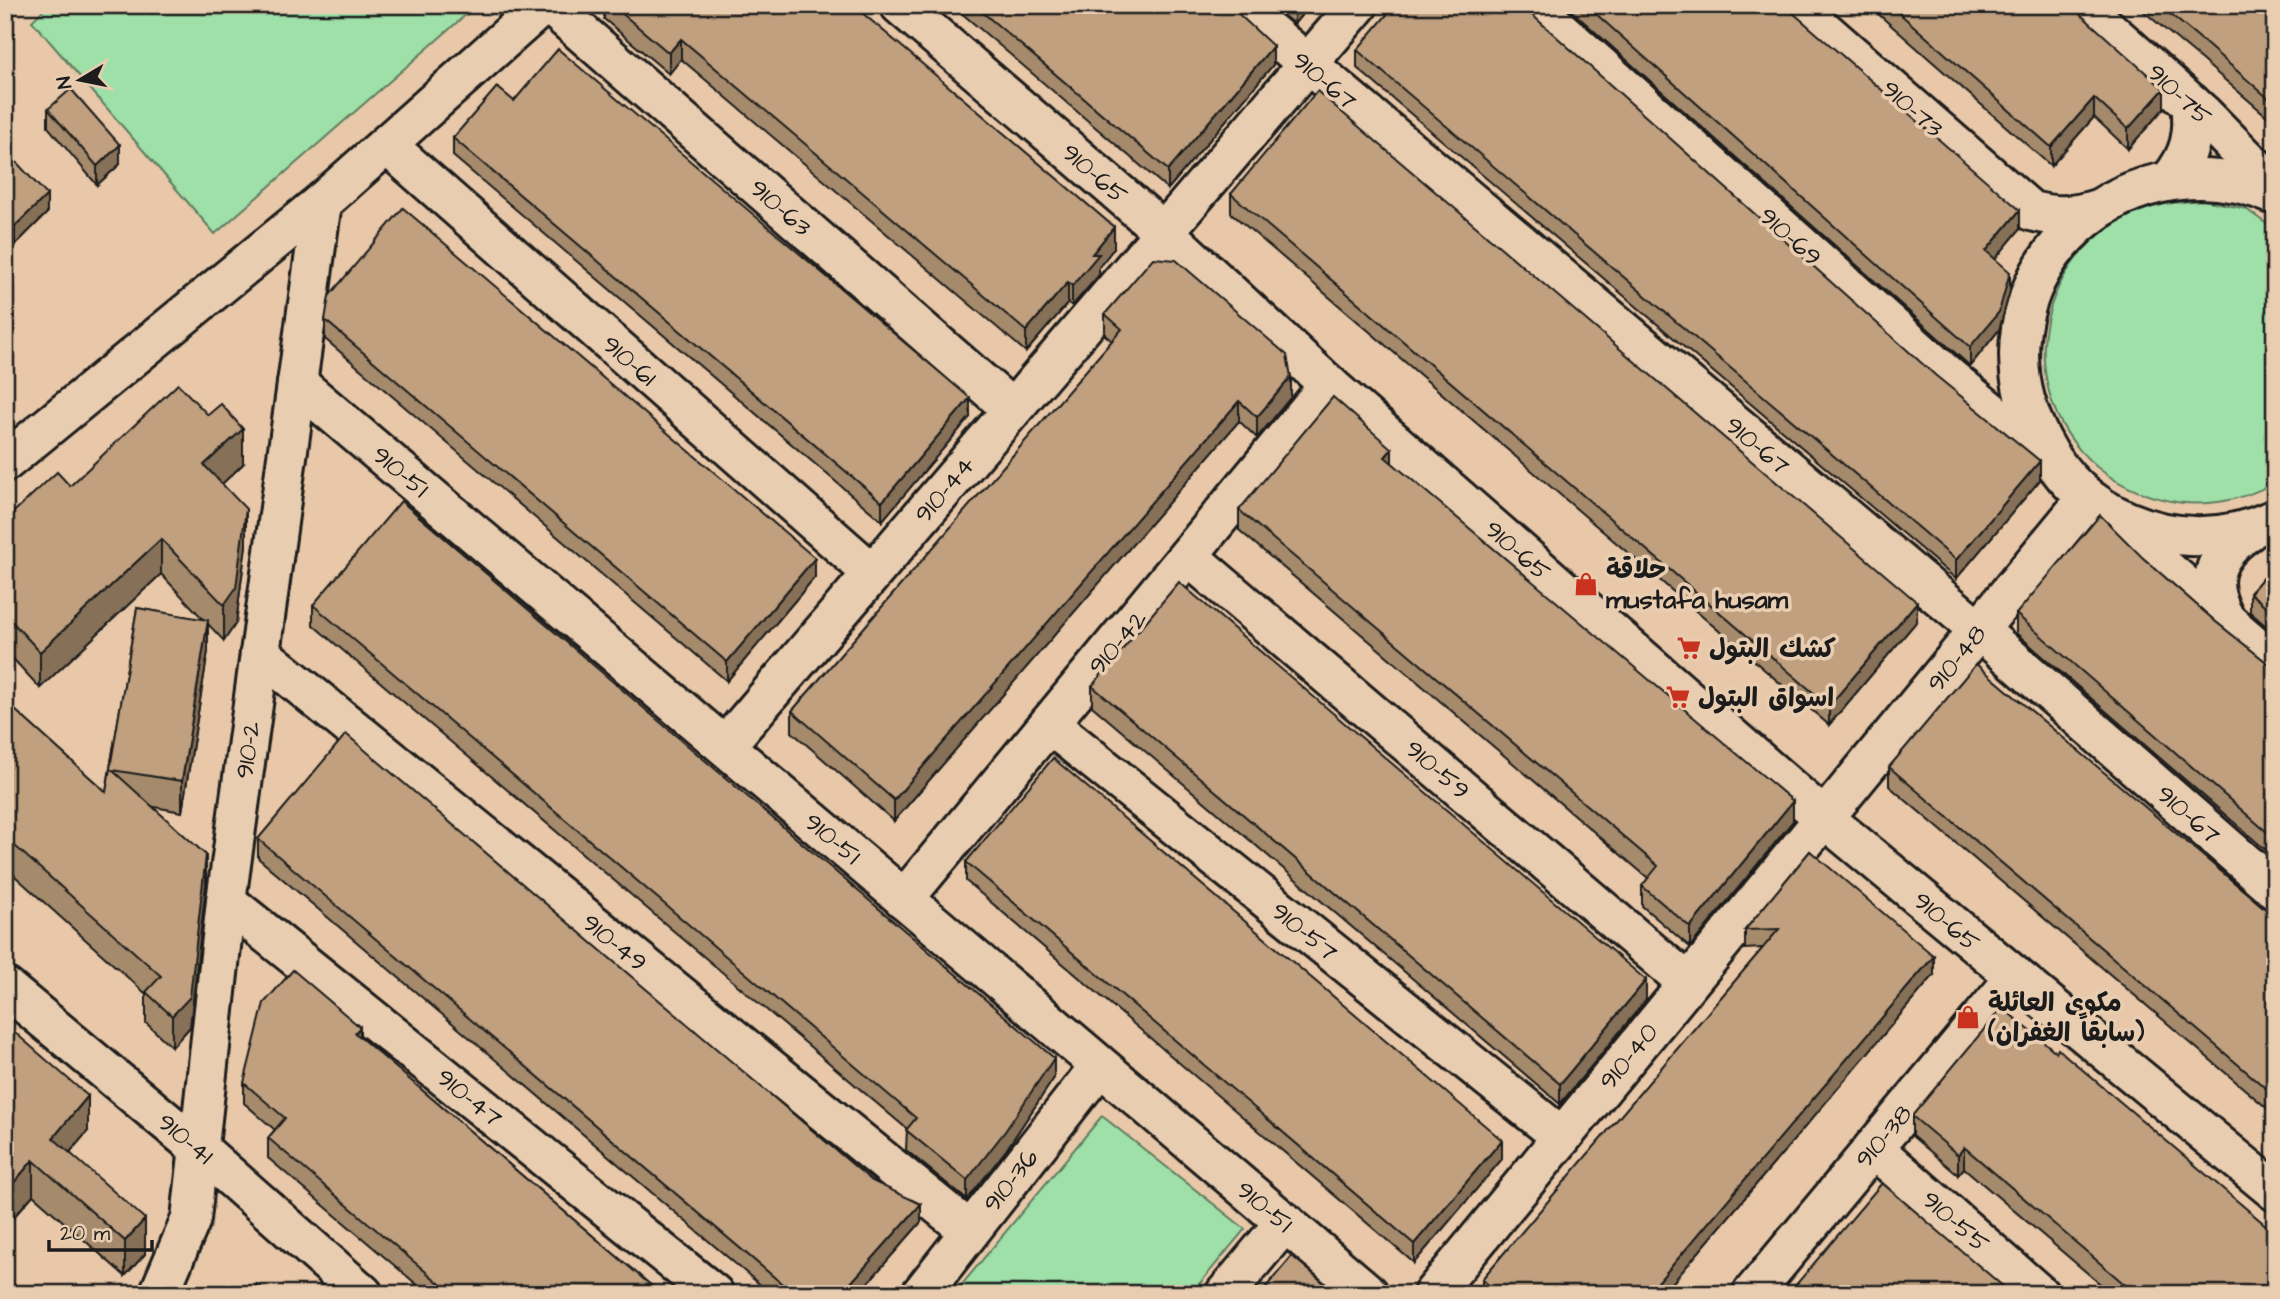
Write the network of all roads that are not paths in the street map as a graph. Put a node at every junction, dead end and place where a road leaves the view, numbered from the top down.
1 (543, 5) edge
2 (550, 5) edge
3 (900, 5) edge
4 (1238, 5) edge
5 (1358, 5) edge
6 (1532, 5) edge
7 (1795, 5) edge
8 (2081, 5) edge
9 (1307, 65) junction
10 (2197, 109) junction
11 (387, 146) junction
12 (2170, 180) junction
13 (2275, 187) edge
14 (2275, 195) edge
15 (322, 202) junction
16 (2097, 209) junction
17 (2031, 211) junction
18 (1164, 232) junction
19 (2040, 274) junction
20 (2019, 347) junction
21 (1950, 377) junction
22 (298, 383) junction
23 (1329, 385) junction
24 (1012, 409) junction
25 (5, 462) edge
26 (2053, 463) junction
27 (2098, 505) junction
28 (2262, 525) edge
29 (1188, 556) junction
30 (872, 573) junction
31 (2228, 624) junction
32 (1979, 630) junction
33 (260, 653) junction
34 (2275, 663) edge
35 (1049, 724) junction
36 (725, 746) junction
37 (1824, 818) junction
38 (2275, 889) edge
39 (904, 899) junction
40 (226, 901) junction
41 (2015, 978) junction
42 (1688, 983) junction
43 (5, 988) edge
44 (1099, 1067) junction
45 (1562, 1137) junction
46 (198, 1148) junction
47 (1873, 1148) junction
48 (2275, 1191) edge
49 (1285, 1222) junction
50 (970, 1231) junction
51 (159, 1294) edge
52 (363, 1294) edge
53 (714, 1294) edge
54 (921, 1294) edge
55 (1225, 1294) edge
56 (1369, 1294) edge
57 (1433, 1294) edge
58 (1752, 1294) edge
59 (2039, 1294) edge

1 - 11 street
2 - 24 street, 910-63
3 - 18 street, 910-65
4 - 9 street, 910-67
5 - 9 street, 910-44
6 - 21 street, 910-69
7 - 17 street, 910-73
8 - 10 street, 910-75
9 - 18 street, 910-44
9 - 32 street, 910-67
10 - 12 street
10 - 13 street, 910-75
11 - 15 street
11 - 30 street, 910-61
12 - 14 street
12 - 16 street
15 - 22 street, 910-2
15 - 25 street
16 - 17 street
16 - 19 street
17 - 19 street
18 - 23 street, 910-65
18 - 24 street, 910-44
19 - 20 street
20 - 21 street
20 - 26 street
21 - 26 street, 910-69
22 - 33 street, 910-2
22 - 36 street, 910-51
23 - 29 street, 910-42
23 - 37 street, 910-65
24 - 30 street, 910-44
26 - 27 street
27 - 28 street
27 - 31 street
27 - 32 street, 910-48
28 - 31 street
29 - 35 street, 910-42
29 - 42 street, 910-59
30 - 36 street, 910-44
31 - 34 street
32 - 37 street, 910-48
32 - 38 street, 910-67
33 - 40 street, 910-2
33 - 50 street, 910-49
35 - 39 street, 910-42
35 - 45 street, 910-57
36 - 39 street, 910-51
37 - 41 street, 910-65
37 - 42 street, 910-40
39 - 44 street, 910-51
40 - 46 street, 910-2
40 - 53 street, 910-47
41 - 47 street, 910-38
41 - 48 street, 910-65
42 - 45 street, 910-40
43 - 46 street, 910-41
44 - 49 street, 910-51
44 - 50 street, 910-36
45 - 57 street, 910-40
46 - 51 street, 910-2
46 - 52 street, 910-41
47 - 58 street, 910-38
47 - 59 street, 910-55
49 - 55 street
49 - 56 street, 910-51
50 - 54 street, 910-36

